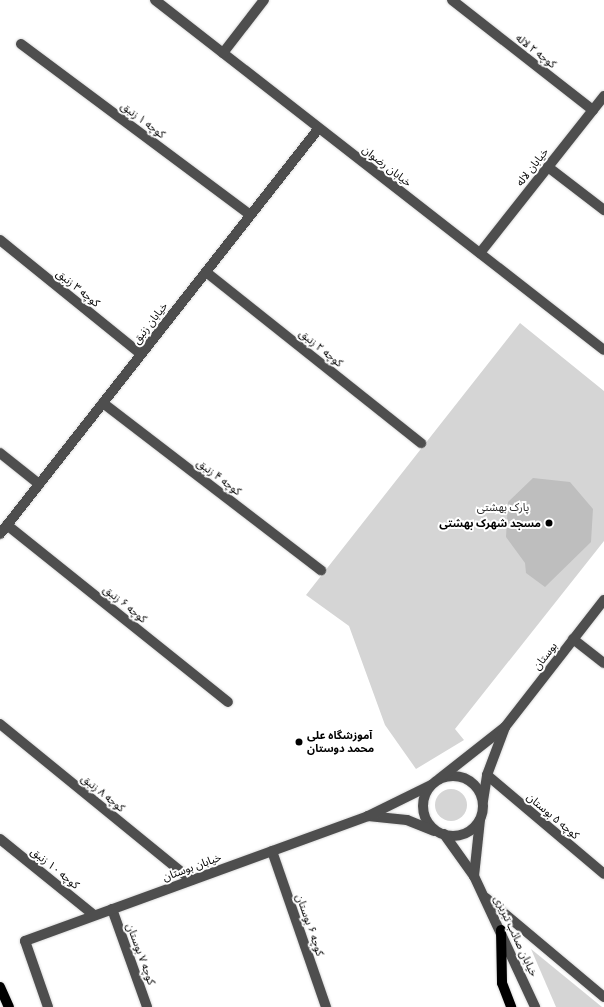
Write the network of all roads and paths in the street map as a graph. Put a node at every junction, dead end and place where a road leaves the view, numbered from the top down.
1 (155, 0) edge
2 (264, 0) edge
3 (452, 0) edge
4 (21, 44) dead end
5 (223, 53) junction
6 (604, 96) edge
7 (593, 110) junction
8 (319, 128) junction
9 (548, 167) junction
10 (604, 210) edge
11 (250, 215) junction
12 (0, 240) edge
13 (480, 253) junction
14 (206, 272) junction
15 (604, 350) edge
16 (141, 354) junction
17 (103, 403) junction
18 (421, 444) dead end
19 (0, 453) edge
20 (39, 484) junction
21 (7, 525) junction
22 (0, 534) edge
23 (321, 570) dead end
24 (604, 600) edge
25 (573, 639) junction
26 (604, 664) edge
27 (228, 702) dead end
28 (0, 724) edge
29 (505, 726) junction
30 (487, 775) junction
31 (435, 782) junction
32 (483, 801) junction
33 (368, 816) junction
34 (480, 819) junction
35 (442, 834) junction
36 (0, 839) edge
37 (272, 851) junction
38 (604, 874) edge
39 (474, 876) junction
40 (191, 880) junction
41 (483, 895) junction
42 (112, 909) junction
43 (94, 915) junction
44 (501, 930) junction
45 (0, 987) edge
46 (604, 997) edge
47 (9, 1007) edge
48 (48, 1007) edge
49 (147, 1007) edge
50 (326, 1007) edge
51 (511, 1007) edge
52 (535, 1007) edge

1 - 5 street, خیابان رضوان
2 - 5 street
3 - 7 street, کوچه ۲ لاله
4 - 11 street, کوچه ۱ زنبق
5 - 8 street, خیابان رضوان
6 - 7 street, خیابان لاله
7 - 9 street, خیابان لاله
8 - 11 street, خیابان زنبق
8 - 13 street, خیابان رضوان
9 - 10 street
9 - 13 street, خیابان لاله
11 - 14 street, خیابان زنبق
12 - 16 street, کوچه ۳ زنبق
13 - 15 street, خیابان رضوان
14 - 16 street, خیابان زنبق
14 - 18 street, کوچه ۲ زنبق
16 - 17 street, خیابان زنبق
17 - 20 street, خیابان زنبق
17 - 23 street, کوچه ۴ زنبق
19 - 20 street
20 - 21 street, خیابان زنبق
21 - 22 street, خیابان زنبق
21 - 27 street, کوچه ۶ زنبق
24 - 25 street, بوستان
25 - 26 street
25 - 29 street, بوستان
28 - 40 street, کوچه ۸ زنبق
29 - 30 street
29 - 31 street
30 - 32 street
30 - 38 street, کوچه ۵ بوستان
31 - 32 street
31 - 33 street, خیابان بوستان
31 - 35 street
32 - 34 street
33 - 35 street
33 - 37 street, خیابان بوستان
34 - 35 street
34 - 39 street
35 - 39 street, خیابان صائب تبریزی
36 - 43 street, کوچه ۱۰ زنبق
37 - 40 street, خیابان بوستان
37 - 50 street, کوچه ۶ بوستان
39 - 41 street, خیابان صائب تبریزی
40 - 42 street, خیابان بوستان
41 - 44 street, خیابان صائب تبریزی
41 - 46 street
42 - 43 street, خیابان بوستان
42 - 49 street, کوچه ۷ بوستان
43 - 48 street, خیابان بوستان
44 - 51 main road
44 - 52 street, خیابان صائب تبریزی
45 - 47 main road

